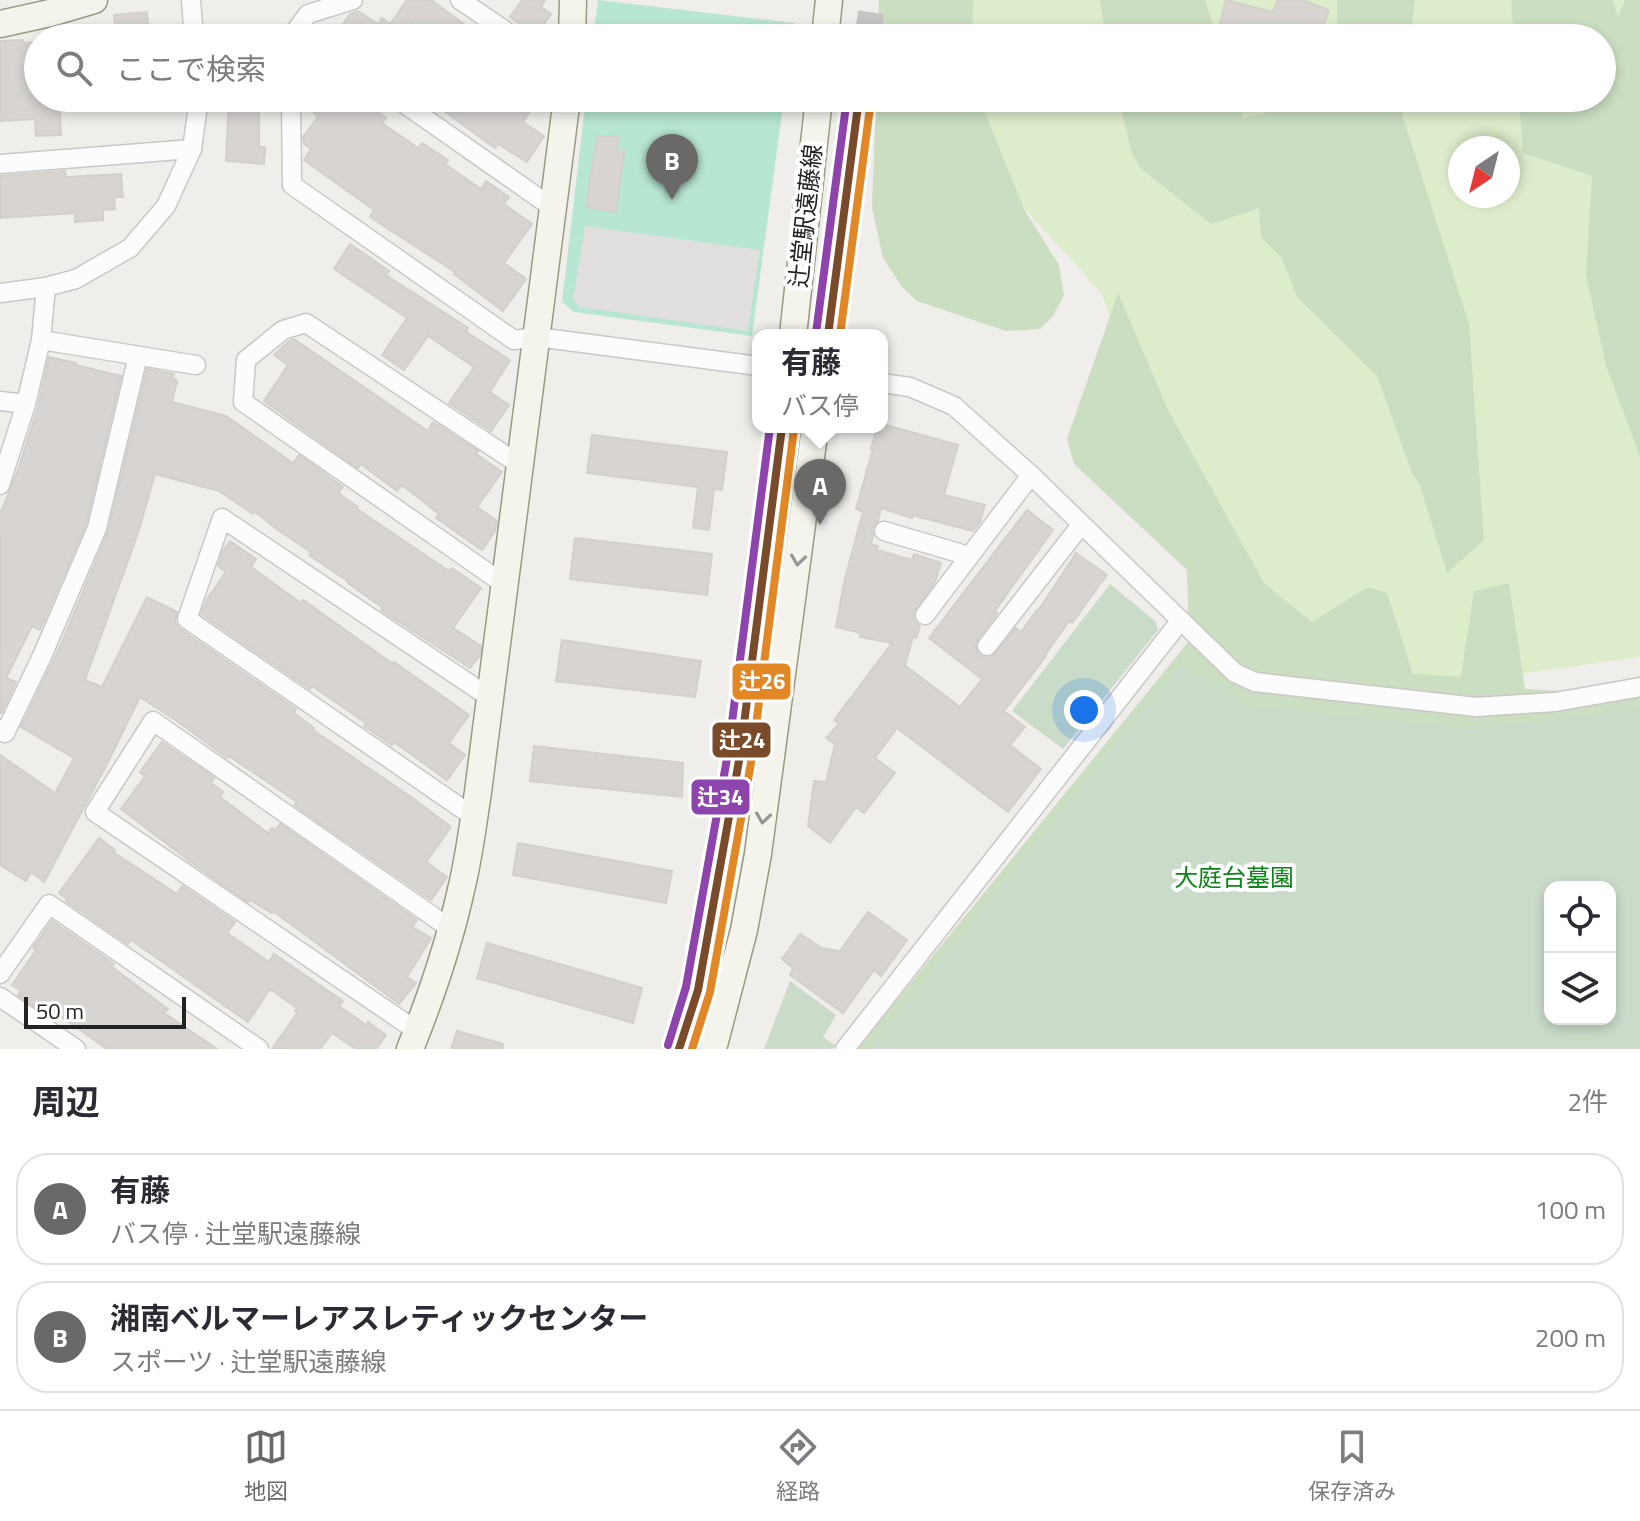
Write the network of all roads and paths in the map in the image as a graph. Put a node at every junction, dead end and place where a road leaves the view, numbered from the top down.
1 (94, 0) edge
2 (191, 0) edge
3 (353, 0) edge
4 (460, 0) edge
5 (573, 0) edge
6 (829, 0) edge
7 (0, 24) edge
8 (193, 24) edge
9 (305, 24) edge
10 (495, 24) edge
11 (572, 24) edge
12 (826, 24) edge
13 (197, 112) edge
14 (291, 112) edge
15 (416, 112) edge
16 (565, 112) edge
17 (817, 112) edge
18 (857, 112) edge
19 (192, 149) junction
20 (0, 164) edge
21 (553, 208) junction
22 (46, 287) junction
23 (0, 293) edge
24 (794, 329) edge
25 (829, 329) edge
26 (537, 337) junction
27 (41, 340) junction
28 (138, 356) junction
29 (196, 365) dead end
30 (752, 365) edge
31 (888, 384) edge
32 (0, 401) edge
33 (26, 404) junction
34 (781, 433) edge
35 (814, 433) edge
36 (520, 465) junction
37 (1031, 475) junction
38 (0, 485) edge
39 (1081, 525) junction
40 (884, 531) dead end
41 (969, 556) junction
42 (504, 584) junction
43 (925, 615) dead end
44 (1181, 620) junction
45 (987, 646) dead end
46 (1640, 687) edge
47 (489, 697) junction
48 (0, 729) edge
49 (474, 817) junction
50 (451, 929) junction
51 (0, 974) edge
52 (0, 997) edge
53 (414, 1040) edge
54 (76, 1049) edge
55 (259, 1049) edge
56 (679, 1049) edge
57 (713, 1049) edge
58 (845, 1049) edge

1 - 7 street
2 - 8 street
3 - 9 street
4 - 10 street
5 - 11 street
6 - 12 street
13 - 19 street
14 - 26 street
15 - 21 street
16 - 21 street
17 - 24 street, 辻堂駅遠藤線
18 - 25 street, 辻堂駅遠藤線
19 - 20 street
19 - 22 street
21 - 26 street
22 - 23 street
22 - 27 street
26 - 30 street
26 - 36 street
27 - 28 street
27 - 33 street
28 - 29 street
28 - 48 street
31 - 37 street
32 - 33 street
33 - 38 street
34 - 56 street
35 -> 57 street
36 - 42 street
36 - 42 street
37 - 39 street
37 - 41 street
39 - 44 street
39 - 45 street
40 - 41 street
41 - 43 street
42 - 47 street
44 - 46 street
44 - 58 street
47 - 49 street
47 - 49 street
49 - 50 street
50 - 53 street
50 - 53 street
51 - 55 street
52 - 54 street

